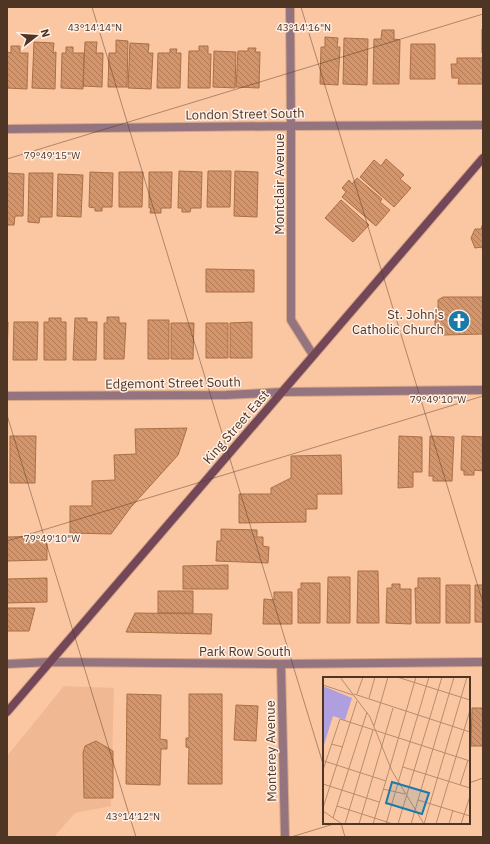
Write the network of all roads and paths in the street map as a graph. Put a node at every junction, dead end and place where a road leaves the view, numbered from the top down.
1 (290, 7) edge
2 (483, 125) edge
3 (292, 126) junction
4 (7, 129) edge
5 (483, 158) edge
6 (313, 355) junction
7 (483, 390) edge
8 (282, 392) junction
9 (7, 396) edge
10 (50, 662) junction
11 (483, 662) edge
12 (7, 664) edge
13 (281, 664) junction
14 (7, 712) edge
15 (284, 837) edge

1 - 3 street, Montclair Avenue
2 - 3 street, London Street South
3 - 4 street, London Street South
3 - 6 street, Montclair Avenue
5 - 6 main road, King Street East
6 - 8 main road, King Street East
7 - 8 street, Edgemont Street South
8 - 9 street, Edgemont Street South
8 - 10 main road, King Street East
10 - 12 street, Park Row South
10 - 13 street, Park Row South
10 - 14 main road, King Street East
11 - 13 street, Park Row South
13 - 15 street, Monterey Avenue

